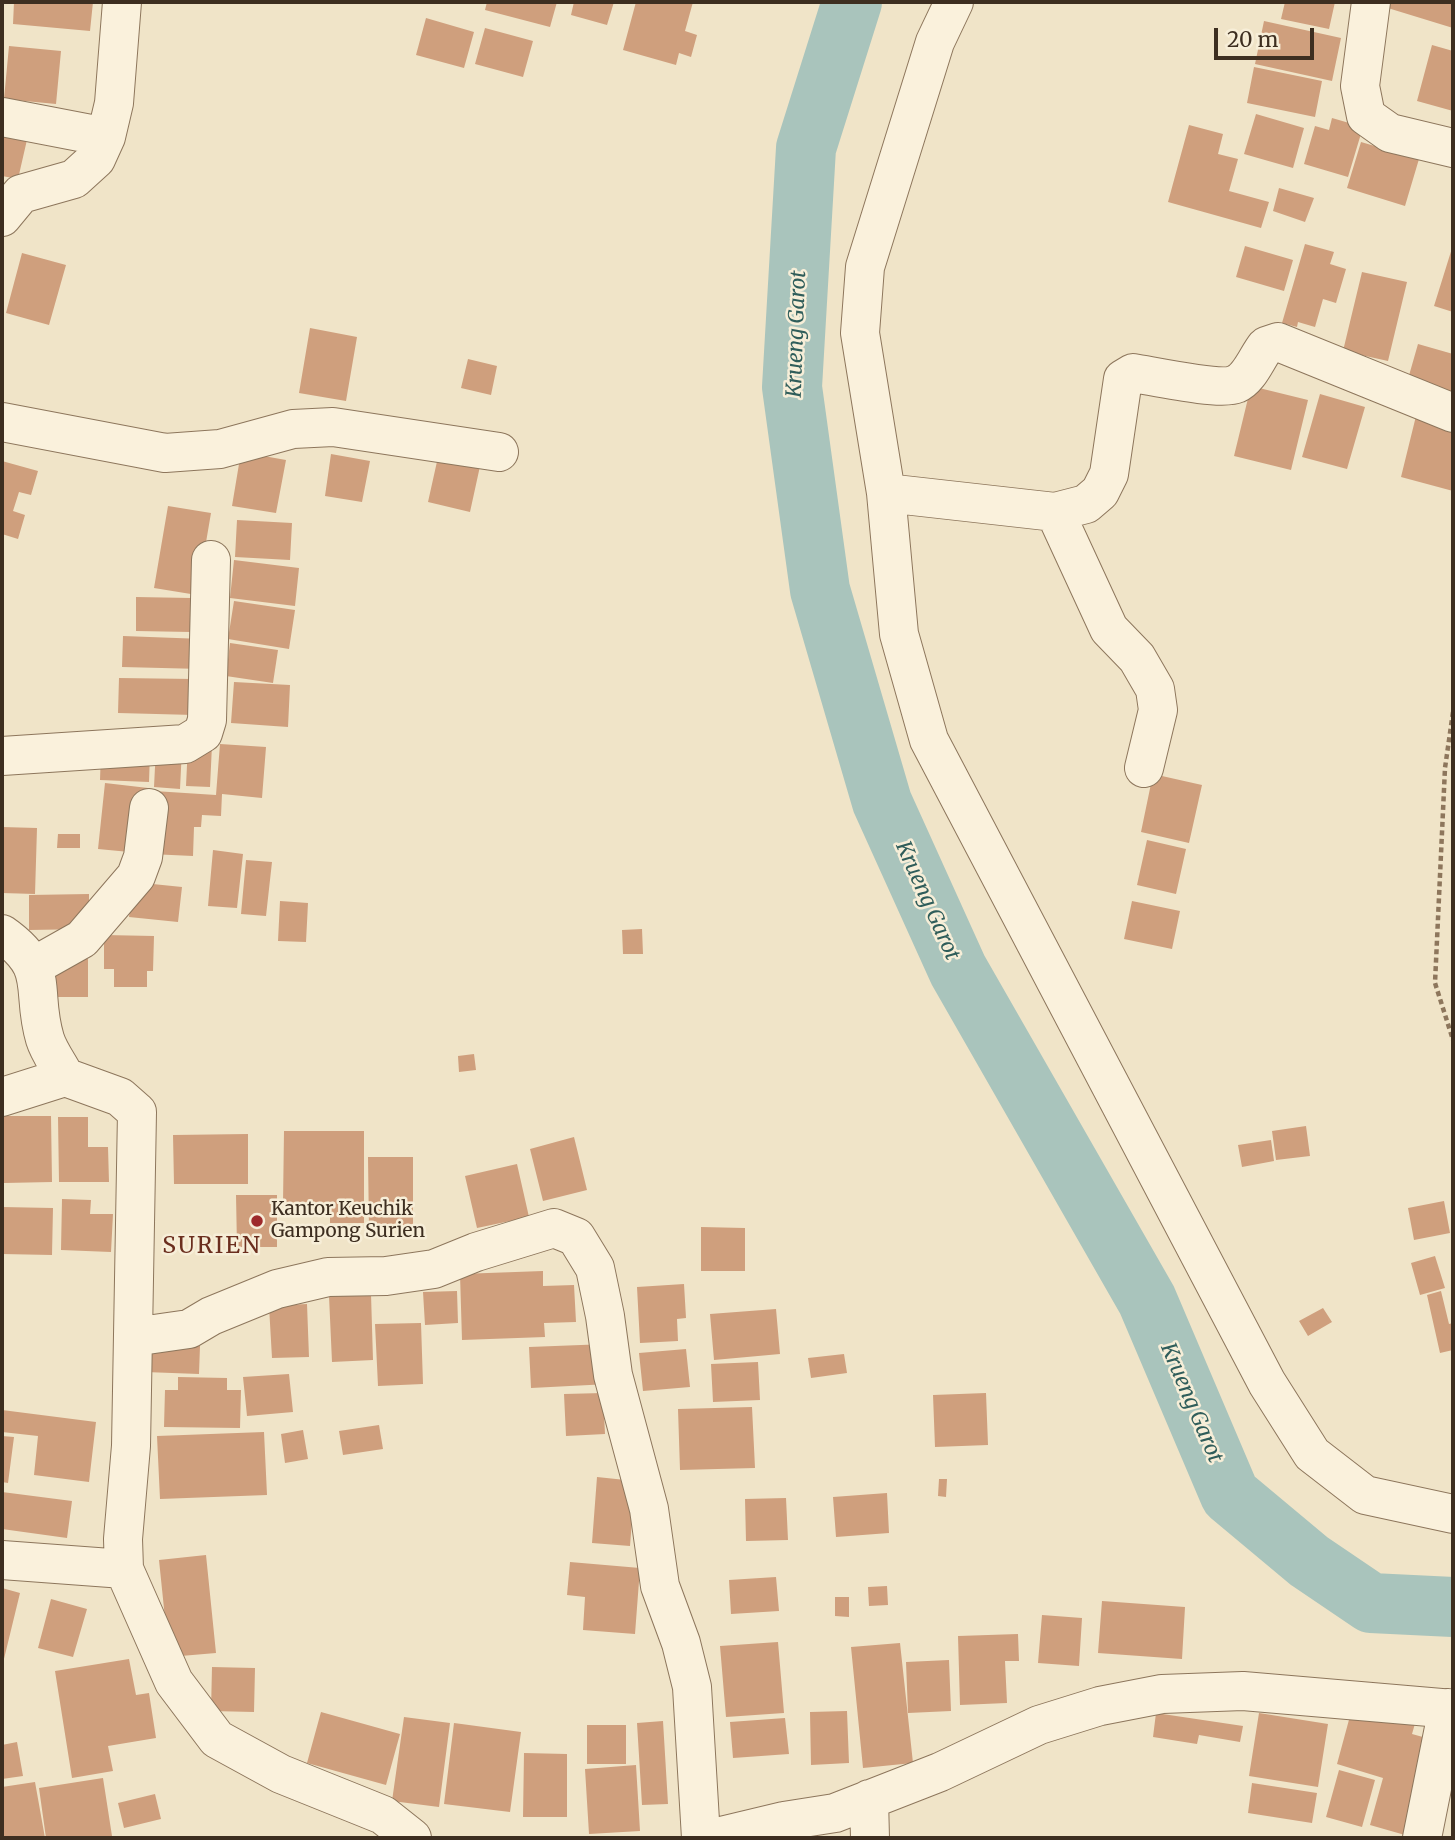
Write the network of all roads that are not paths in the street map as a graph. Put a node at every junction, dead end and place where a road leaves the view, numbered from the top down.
1 (122, 2) edge
2 (954, 2) edge
3 (1371, 2) edge
4 (2, 117) edge
5 (106, 137) junction
6 (1453, 148) edge
7 (2, 217) edge
8 (1453, 413) edge
9 (2, 422) edge
10 (499, 452) dead end
11 (886, 493) junction
12 (1055, 512) junction
13 (211, 560) dead end
14 (2, 756) edge
15 (1144, 768) dead end
16 (149, 808) dead end
17 (2, 934) edge
18 (34, 966) junction
19 (65, 1077) junction
20 (2, 1097) edge
21 (133, 1336) junction
22 (1453, 1514) edge
23 (2, 1560) edge
24 (124, 1569) junction
25 (1450, 1709) edge
26 (869, 1799) junction
27 (1433, 1836) edge
28 (412, 1838) edge
29 (701, 1838) edge
30 (713, 1838) edge
31 (870, 1838) edge

1 - 5 street
2 - 11 street
3 - 6 street
4 - 5 street
5 - 7 street
8 - 12 street
9 - 10 street
11 - 12 street
11 - 22 street
12 - 15 street
13 - 14 street
16 - 18 street
17 - 18 street
18 - 19 street
19 - 20 street
19 - 21 street
21 - 24 street
21 - 29 street
23 - 24 street
24 - 28 street
25 - 26 street
25 - 27 street
26 - 30 street
26 - 31 street

